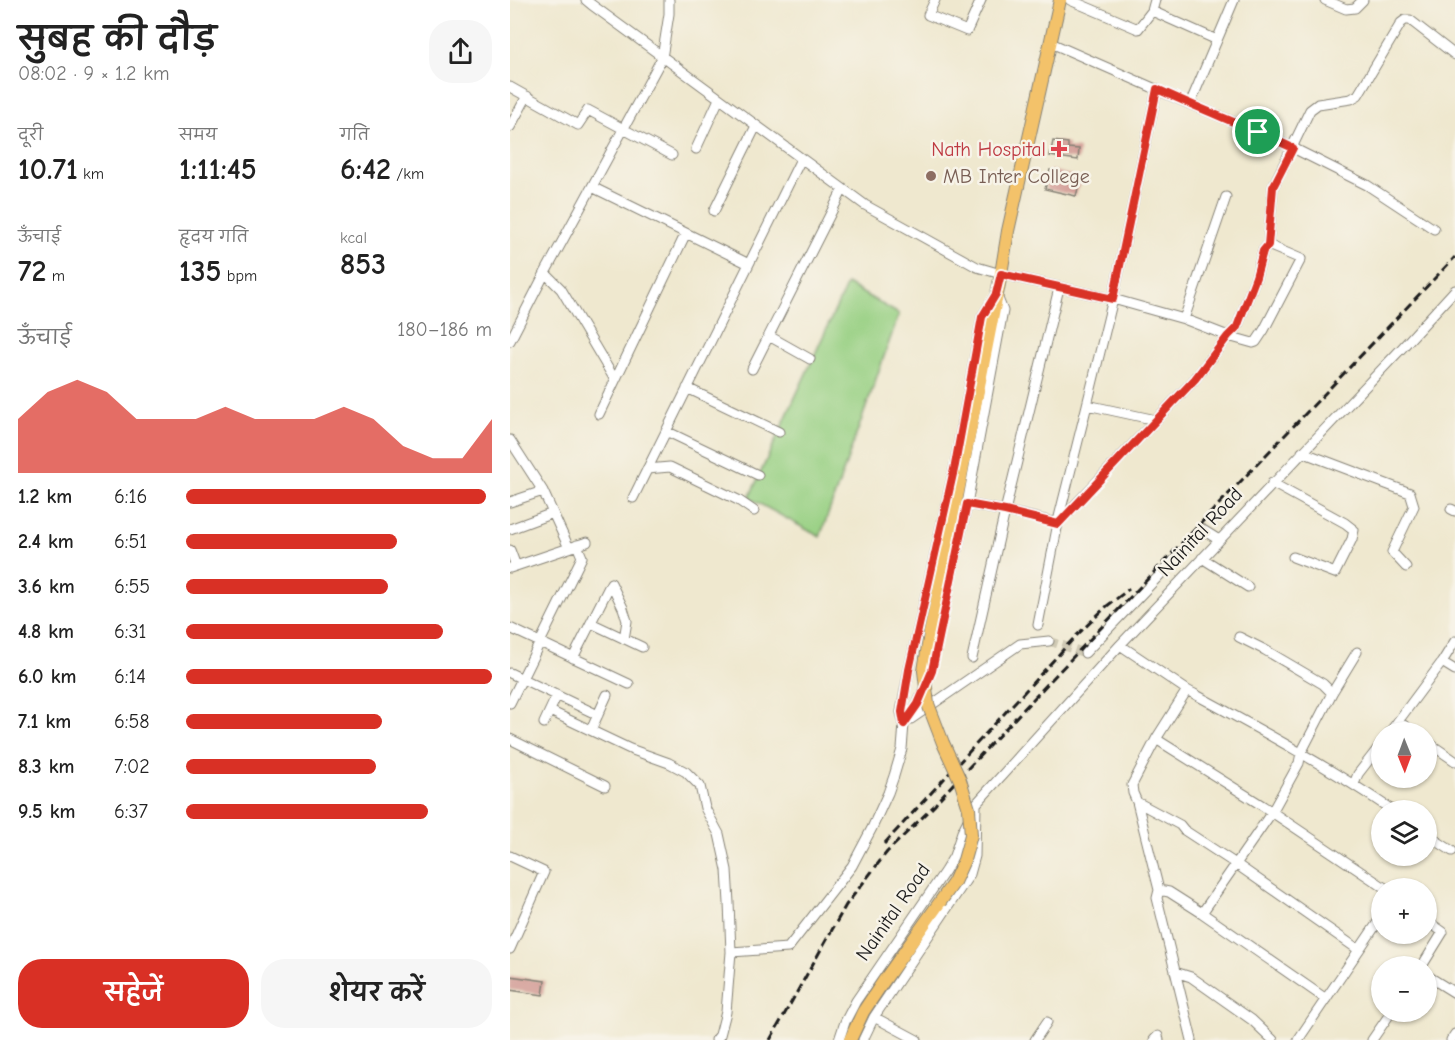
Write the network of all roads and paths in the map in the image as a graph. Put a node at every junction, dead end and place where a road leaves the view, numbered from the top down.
1 (586, 0) edge
2 (669, 0) edge
3 (935, 0) edge
4 (981, 0) edge
5 (1060, 0) edge
6 (1070, 0) edge
7 (1155, 0) edge
8 (1234, 0) edge
9 (1325, 0) edge
10 (1364, 0) edge
11 (1152, 11) junction
12 (1217, 40) junction
13 (1051, 43) junction
14 (1455, 55) edge
15 (662, 58) junction
16 (510, 87) edge
17 (1157, 89) junction
18 (527, 96) junction
19 (719, 99) junction
20 (1190, 104) junction
21 (756, 126) junction
22 (510, 127) edge
23 (623, 130) junction
24 (1293, 148) junction
25 (696, 149) dead end
26 (672, 155) dead end
27 (801, 159) junction
28 (592, 187) junction
29 (843, 189) junction
30 (1226, 197) dead end
31 (714, 211) dead end
32 (1434, 229) dead end
33 (686, 233) junction
34 (1268, 245) junction
35 (749, 264) junction
36 (545, 273) junction
37 (1001, 274) junction
38 (1059, 288) junction
39 (1455, 290) edge
40 (996, 294) junction
41 (1113, 299) junction
42 (1184, 319) junction
43 (769, 336) junction
44 (1228, 336) junction
45 (510, 341) edge
46 (810, 359) dead end
47 (752, 369) dead end
48 (615, 380) junction
49 (687, 388) junction
50 (1088, 405) junction
51 (599, 414) dead end
52 (1156, 420) junction
53 (666, 431) junction
54 (779, 432) dead end
55 (510, 440) edge
56 (1302, 452) junction
57 (647, 469) junction
58 (758, 475) dead end
59 (1272, 483) junction
60 (543, 491) junction
61 (633, 498) dead end
62 (510, 502) edge
63 (967, 504) junction
64 (754, 511) dead end
65 (1005, 511) junction
66 (553, 513) junction
67 (1058, 524) junction
68 (510, 529) edge
69 (1219, 540) junction
70 (578, 545) junction
71 (510, 550) edge
72 (1293, 557) dead end
73 (1202, 558) junction
74 (513, 567) edge
75 (1406, 567) dead end
76 (1248, 587) dead end
77 (591, 623) junction
78 (1038, 625) dead end
79 (510, 628) edge
80 (1239, 637) dead end
81 (624, 639) junction
82 (1049, 641) tunnel mouth
83 (1455, 641) edge
84 (540, 642) junction
85 (1120, 645) junction
86 (642, 647) dead end
87 (1357, 652) dead end
88 (1085, 653) dead end
89 (573, 658) junction
90 (972, 658) dead end
91 (1442, 662) junction
92 (1455, 670) edge
93 (510, 673) edge
94 (522, 679) junction
95 (629, 684) dead end
96 (1187, 690) junction
97 (1332, 693) junction
98 (557, 695) junction
99 (607, 696) dead end
100 (510, 703) edge
101 (550, 711) junction
102 (598, 715) junction
103 (1398, 721) edge
104 (544, 723) dead end
105 (904, 724) junction
106 (591, 730) junction
107 (510, 739) edge
108 (1156, 739) junction
109 (1437, 749) edge
110 (1301, 753) junction
111 (1371, 757) edge
112 (1455, 761) edge
113 (1354, 784) junction
114 (604, 786) dead end
115 (1377, 800) edge
116 (1137, 802) junction
117 (976, 804) junction
118 (1272, 812) junction
119 (962, 832) junction
120 (976, 837) junction
121 (1437, 841) edge
122 (1452, 851) dead end
123 (510, 856) edge
124 (1236, 864) junction
125 (1371, 879) edge
126 (1159, 890) junction
127 (1202, 913) junction
128 (1437, 928) edge
129 (1371, 932) edge
130 (1437, 942) edge
131 (510, 949) edge
132 (1359, 950) junction
133 (730, 952) junction
134 (1175, 972) junction
135 (1437, 982) edge
136 (1455, 993) edge
137 (1326, 999) junction
138 (874, 1017) junction
139 (1047, 1022) dead end
140 (1384, 1022) edge
141 (1455, 1034) edge
142 (716, 1040) edge
143 (839, 1040) edge
144 (850, 1040) edge
145 (863, 1040) edge
146 (917, 1040) edge
147 (1035, 1040) edge
148 (1154, 1040) edge
149 (1159, 1040) edge
150 (1192, 1040) edge
151 (1273, 1040) edge
152 (1298, 1040) edge
153 (1372, 1040) edge
154 (1451, 1040) edge

1 - 15 street
2 - 15 street
3 - 4 street
5 - 13 main road, Nainital Road
6 - 11 street
7 - 11 street
8 - 12 street
9 - 10 street
11 - 12 street
12 - 20 street
13 - 17 street
13 - 37 main road, Nainital Road
14 - 24 street
15 - 19 street
15 - 23 street
16 - 18 street
17 - 20 street
17 - 41 street
18 - 22 street
18 - 23 street
19 - 21 street
19 - 25 street
20 - 24 street
21 - 27 street
21 - 31 street
23 - 26 street
23 - 28 street
24 - 32 street
24 - 34 street
27 - 29 street
27 - 35 street
28 - 33 street
28 - 36 street
29 - 37 street
29 - 43 street
30 - 42 street
33 - 35 street
33 - 48 street
34 - 44 street
34 - 44 street
35 - 49 street
36 - 45 street
36 - 48 street
37 - 38 street
37 - 40 main road, Nainital Road
38 - 41 street
38 - 65 street
39 - 56 street, Nainital Road
40 - 63 street
40 - 105 street
40 - 144 main road, Nainital Road, bridge
41 - 42 street
41 - 50 street
42 - 44 street
43 - 46 street
43 - 47 street
44 - 52 street
48 - 51 street
49 - 53 street
49 - 54 street
50 - 52 street
50 - 67 street
52 - 67 street
53 - 57 street
53 - 58 street
55 - 60 street
56 - 59 street, Nainital Road
56 - 75 street
57 - 61 street
57 - 64 street
59 - 69 street, Nainital Road
59 - 72 street
60 - 62 street
60 - 66 street
63 - 65 street
63 - 105 street
65 - 67 street
65 - 90 street
66 - 68 street
66 - 70 street
67 - 78 street
69 - 73 street, Nainital Road
69 - 88 street
70 - 74 street
70 - 84 street
71 - 74 street
73 - 76 street
73 - 85 street, Nainital Road
77 - 81 street
77 - 81 street
77 - 89 street
79 - 84 street
80 - 97 street
81 - 86 street
82 - 105 street
83 - 91 street
84 - 89 street
84 - 94 street
85 - 96 street
85 - 117 street, Nainital Road
87 - 97 street
89 - 95 street
91 - 92 street
91 - 103 street
93 - 94 street
94 - 98 street
94 - 100 street
96 - 108 street
96 - 110 street
97 - 110 street
98 - 101 street
98 - 102 street
99 - 102 street
101 - 104 street
101 - 106 street
102 - 106 street
105 - 133 street
106 - 133 street
107 - 114 street
108 - 116 street
108 - 118 street
109 - 112 street
110 - 113 street
110 - 118 street
111 - 113 street
113 - 115 street
116 - 124 street
116 - 126 street
117 - 119 street, Nainital Road
117 - 120 street
118 - 124 street
118 - 125 street
119 - 120 street
119 - 143 street, Nainital Road
120 - 138 street
121 - 122 street
123 - 131 street
124 - 127 street
124 - 132 street
126 - 127 street
126 - 134 street
127 - 137 street
128 - 130 street
129 - 132 street
132 - 137 street
133 - 142 street
134 - 150 street
134 - 151 street
135 - 136 street
137 - 152 street
138 - 145 street
138 - 146 street
139 - 147 street
140 - 153 street
141 - 154 street
148 - 149 street

